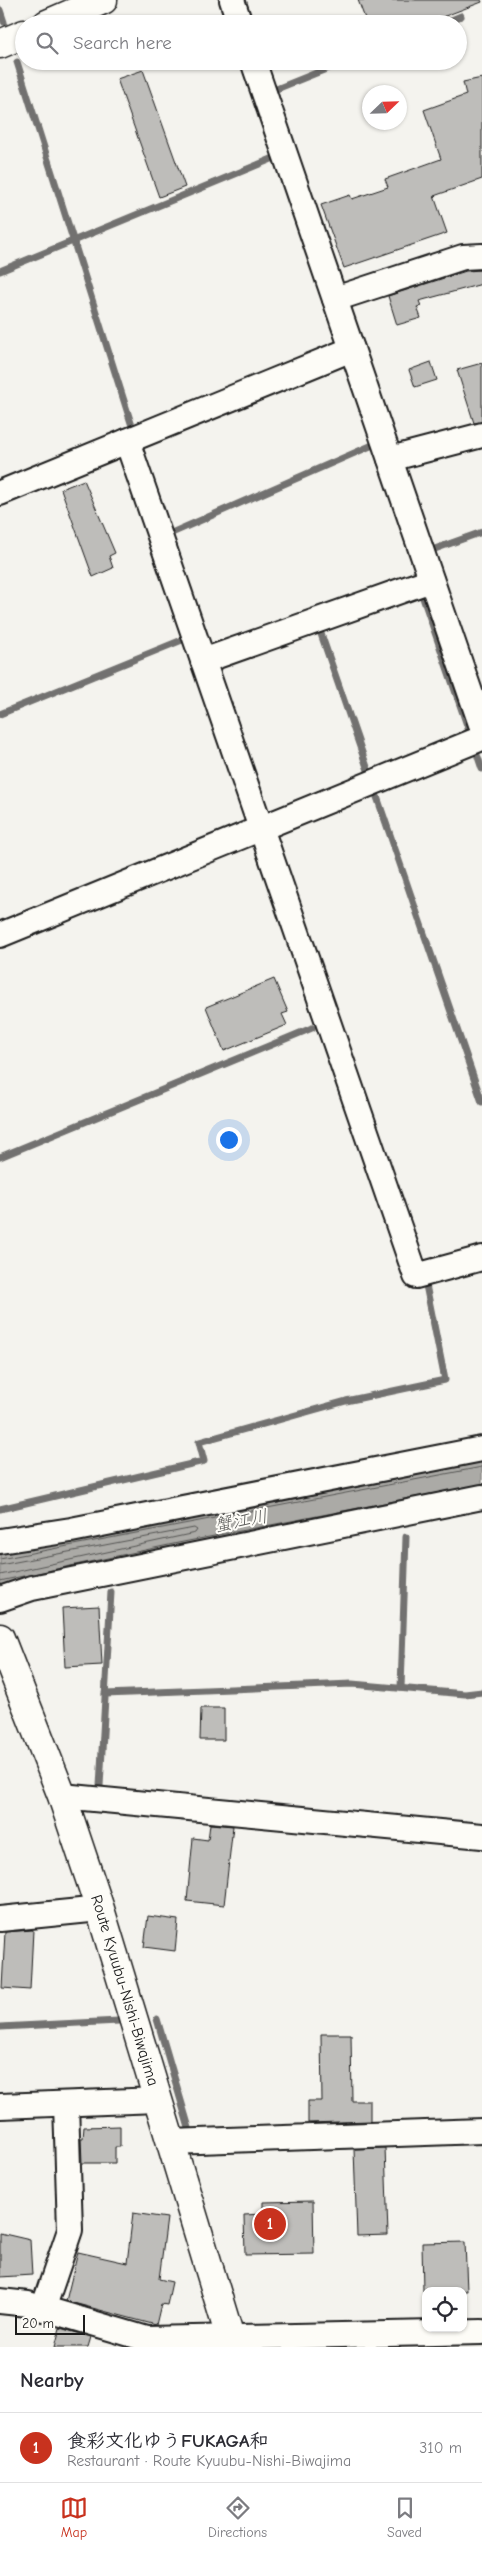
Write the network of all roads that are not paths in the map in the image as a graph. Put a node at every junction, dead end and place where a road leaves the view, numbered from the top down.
1 (103, 0) edge
2 (232, 0) edge
3 (68, 15) edge
4 (237, 15) edge
5 (15, 38) edge
6 (0, 44) edge
7 (256, 70) edge
8 (482, 256) edge
9 (335, 300) junction
10 (352, 349) junction
11 (482, 435) edge
12 (127, 441) junction
13 (390, 459) junction
14 (0, 493) edge
15 (431, 580) junction
16 (203, 661) junction
17 (473, 670) edge
18 (482, 727) edge
19 (482, 738) edge
20 (261, 828) junction
21 (0, 935) edge
22 (482, 1258) edge
23 (482, 1450) edge
24 (482, 1497) edge
25 (0, 1541) edge
26 (0, 1598) edge
27 (0, 1638) edge
28 (62, 1796) junction
29 (482, 1836) edge
30 (100, 1909) junction
31 (0, 1919) edge
32 (158, 2100) junction
33 (66, 2104) junction
34 (0, 2106) edge
35 (482, 2131) edge
36 (171, 2142) junction
37 (0, 2301) edge
38 (43, 2309) junction
39 (482, 2332) edge
40 (232, 2342) edge

1 - 3 main road
2 - 4 street
5 - 6 main road
7 - 9 street
8 - 9 street
9 - 10 street
10 - 12 street
10 - 13 street
11 - 13 street
12 - 14 street
12 - 16 street
13 - 15 street
15 - 16 street
15 - 17 street
16 - 20 street
17 - 18 street
19 - 20 street
20 - 21 street
20 - 22 street
23 - 25 street
24 - 26 street
27 - 28 main road, Route Kyuubu-Nishi-Biwajima
28 - 29 street
28 - 30 main road, Route Kyuubu-Nishi-Biwajima
30 - 31 street
30 - 32 main road, Route Kyuubu-Nishi-Biwajima
32 - 33 street
32 - 36 main road, Route Kyuubu-Nishi-Biwajima
33 - 34 street
33 - 38 street
35 - 36 street
36 - 40 main road, Route Kyuubu-Nishi-Biwajima
37 - 38 street
38 - 40 street
39 - 40 street

